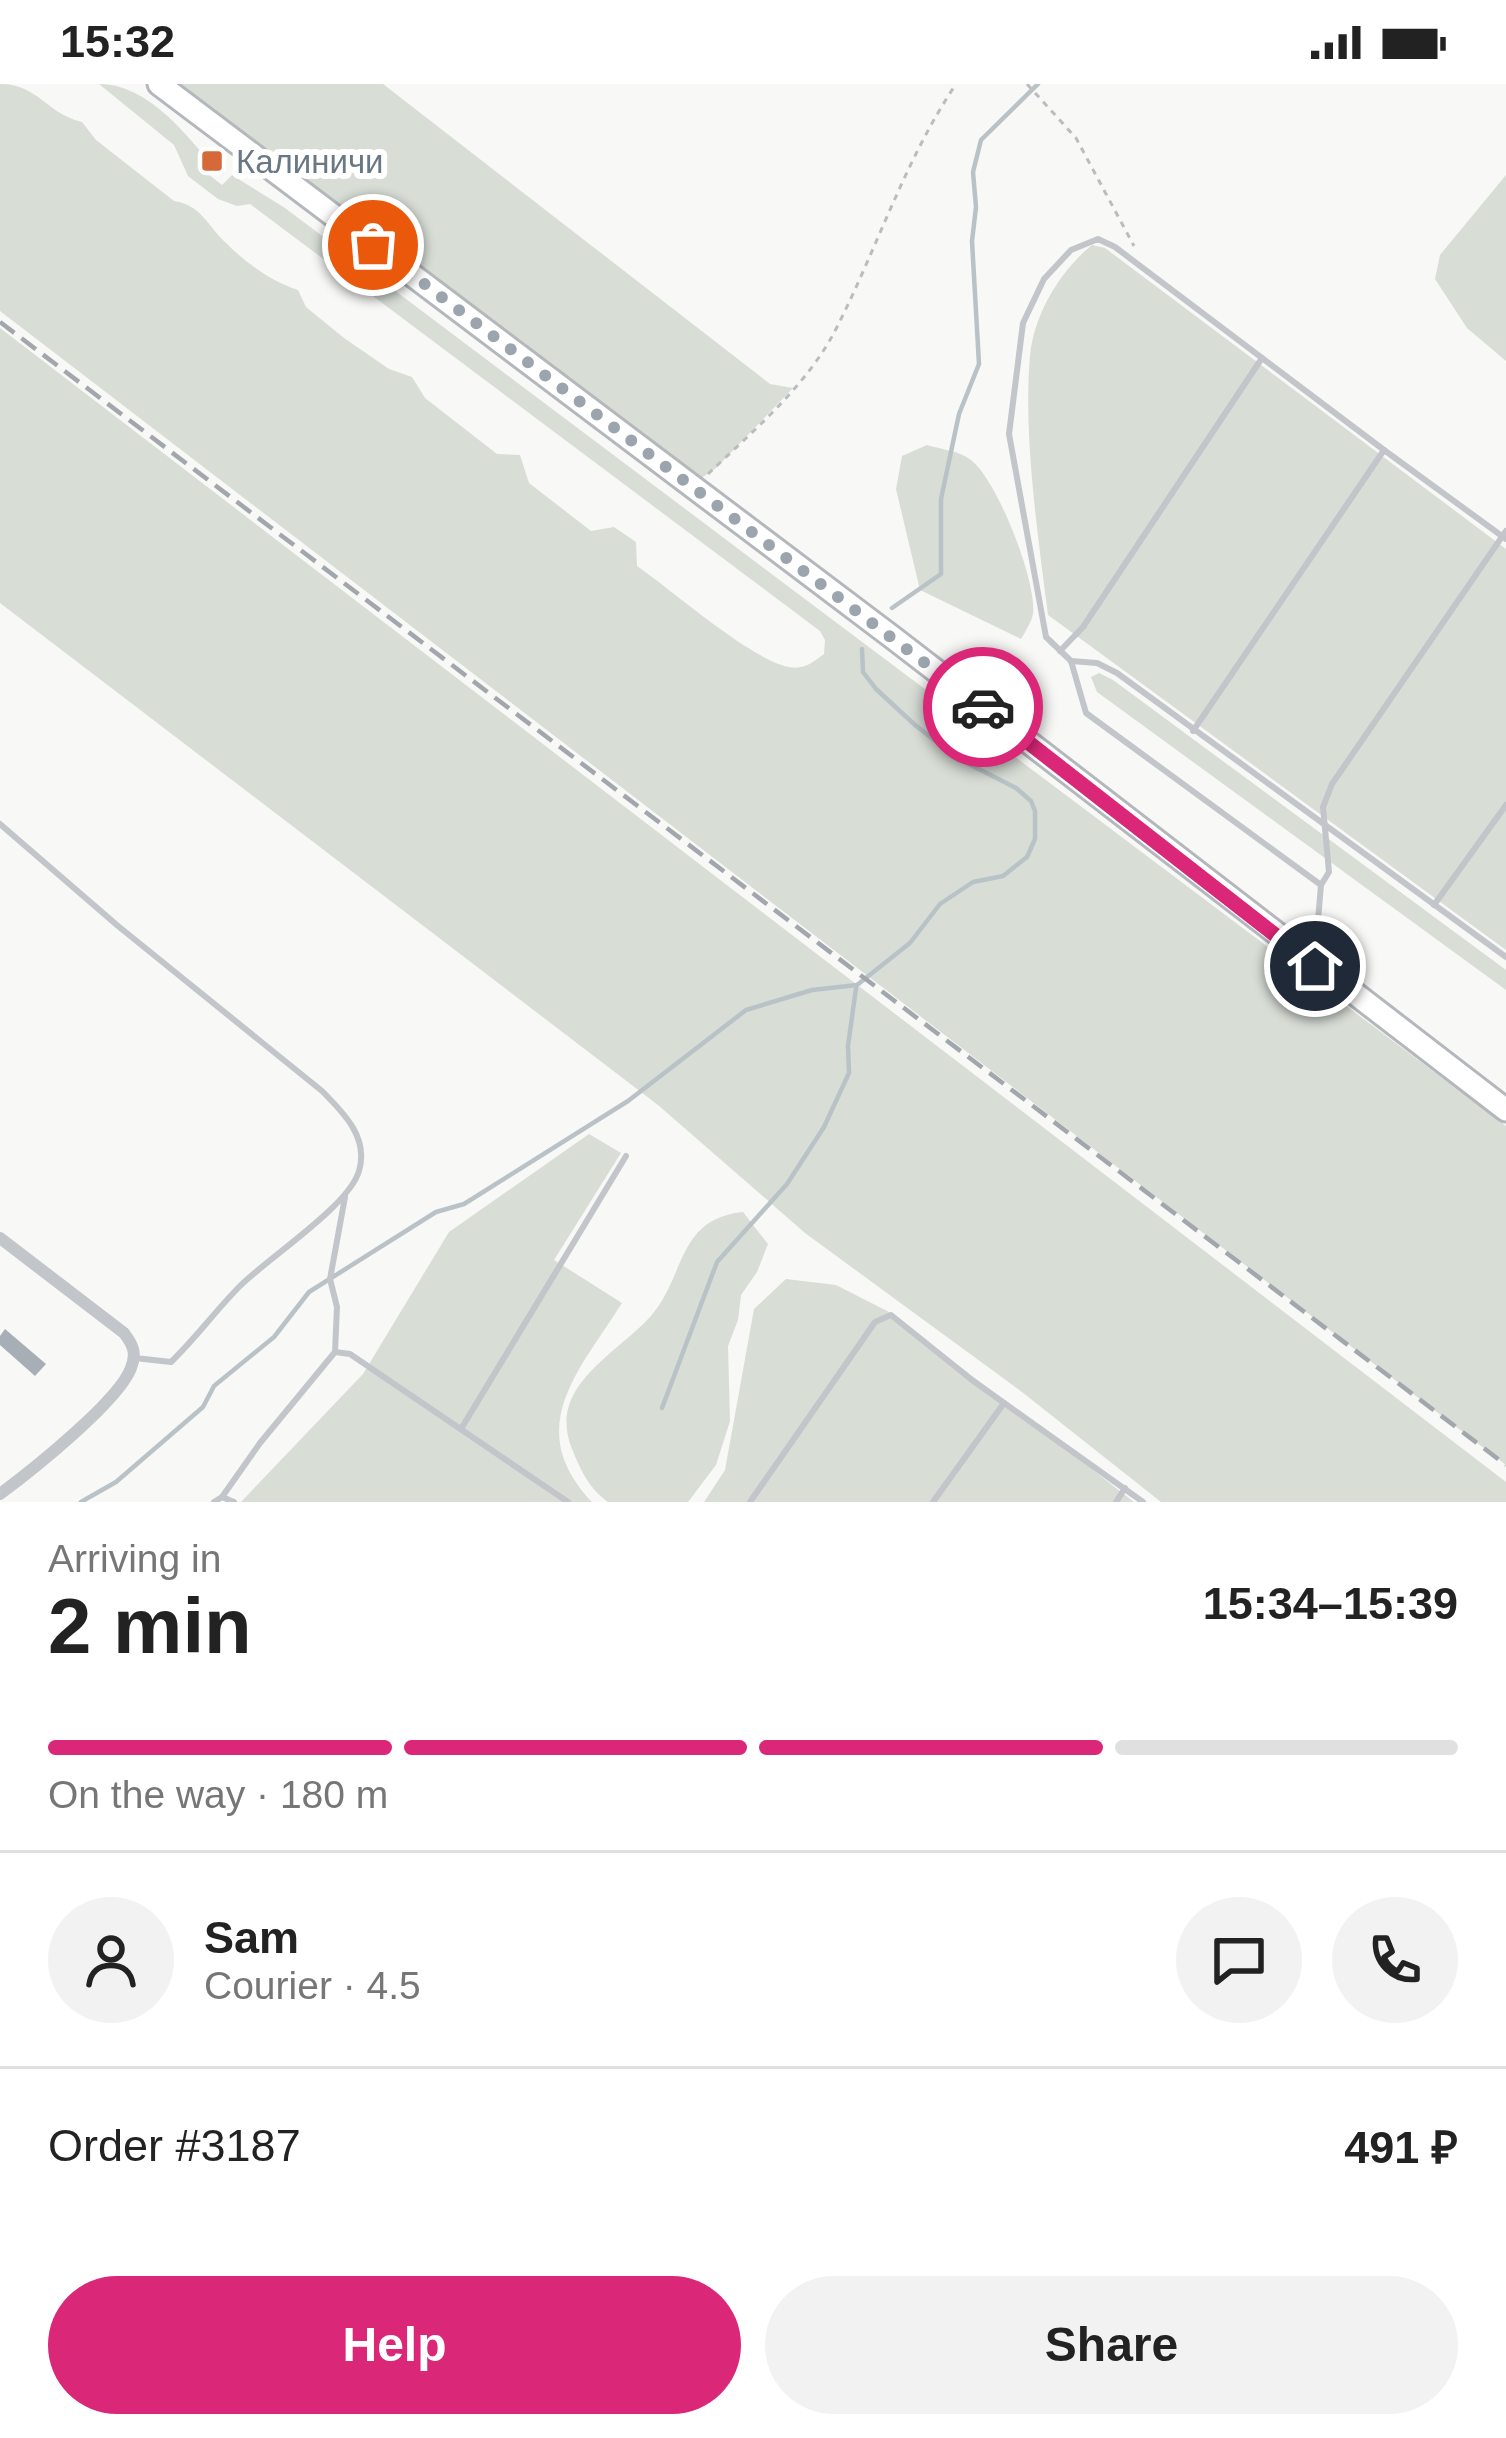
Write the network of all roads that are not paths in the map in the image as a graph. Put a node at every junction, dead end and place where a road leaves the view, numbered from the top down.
1 (159, 84) edge
2 (1263, 357) junction
3 (1384, 450) junction
4 (1505, 535) edge
5 (1060, 651) junction
6 (1071, 661) junction
7 (1193, 731) junction
8 (1506, 805) edge
9 (0, 824) edge
10 (1325, 825) junction
11 (1321, 885) junction
12 (1434, 905) junction
13 (1506, 957) edge
14 (1315, 966) junction
15 (1506, 1110) edge
16 (626, 1156) dead end
17 (345, 1195) junction
18 (0, 1238) edge
19 (335, 1352) junction
20 (134, 1358) junction
21 (1004, 1403) junction
22 (461, 1429) junction
23 (1125, 1488) junction
24 (0, 1494) edge
25 (218, 1500) edge
26 (234, 1502) edge
27 (568, 1502) edge
28 (750, 1502) edge
29 (933, 1502) edge
30 (1116, 1502) edge
31 (1143, 1502) edge

1 - 14 main road
2 - 3 lane
2 - 5 lane
2 - 5 lane
3 - 4 lane
3 - 7 lane
4 - 10 lane
5 - 6 lane
6 - 7 lane
6 - 11 lane
7 - 10 lane
8 - 12 lane
9 - 17 lane
10 - 11 lane
10 - 12 lane
11 - 14 lane
12 - 13 lane
14 - 15 main road
16 - 22 lane
17 - 19 lane
17 - 20 lane
18 - 20 street
19 - 22 lane
19 - 25 lane
20 - 24 street
21 - 23 lane
21 - 28 lane
21 - 29 lane
22 - 27 lane
23 - 30 lane
23 - 31 lane
25 - 26 lane

